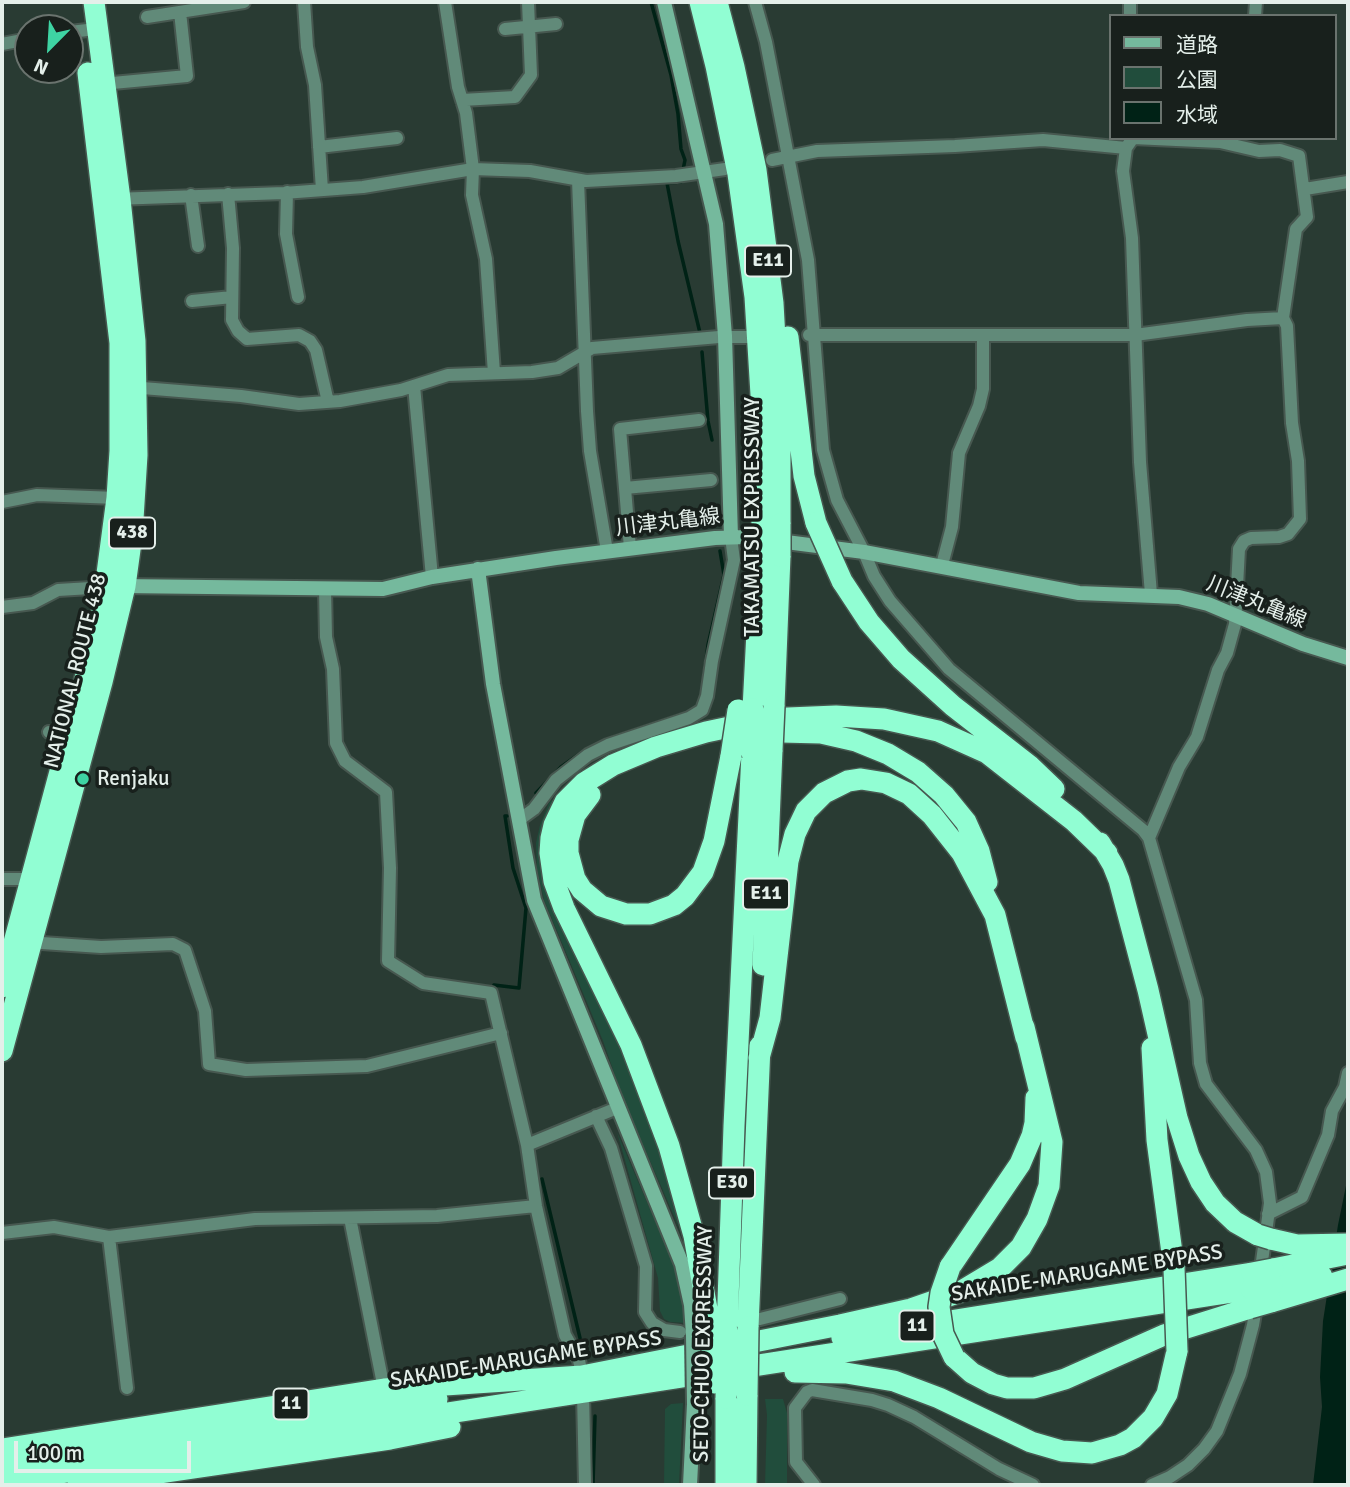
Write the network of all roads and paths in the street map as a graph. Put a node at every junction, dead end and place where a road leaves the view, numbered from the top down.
1 (94, 2) edge
2 (244, 2) edge
3 (304, 2) edge
4 (445, 2) edge
5 (528, 2) edge
6 (664, 2) edge
7 (700, 2) edge
8 (718, 2) edge
9 (755, 2) edge
10 (180, 12) junction
11 (147, 17) dead end
12 (556, 24) dead end
13 (84, 27) edge
14 (530, 27) junction
15 (505, 29) dead end
16 (84, 34) edge
17 (97, 85) junction
18 (462, 100) junction
19 (397, 138) dead end
20 (1130, 142) edge
21 (1281, 144) edge
22 (319, 147) junction
23 (787, 156) junction
24 (764, 165) junction
25 (473, 169) junction
26 (725, 169) dead end
27 (705, 173) junction
28 (578, 180) junction
29 (1348, 182) edge
30 (1305, 188) junction
31 (322, 190) junction
32 (287, 192) junction
33 (228, 194) junction
34 (191, 195) junction
35 (111, 199) junction
36 (198, 246) dead end
37 (232, 297) junction
38 (298, 297) dead end
39 (192, 301) dead end
40 (1283, 318) junction
41 (811, 335) junction
42 (983, 335) junction
43 (1135, 335) junction
44 (725, 336) junction
45 (749, 337) dead end
46 (585, 352) junction
47 (494, 373) junction
48 (414, 386) junction
49 (129, 387) junction
50 (328, 402) junction
51 (699, 420) dead end
52 (711, 480) dead end
53 (625, 488) junction
54 (117, 498) junction
55 (2, 502) edge
56 (771, 524) junction
57 (731, 537) junction
58 (630, 548) junction
59 (607, 551) junction
60 (864, 552) junction
61 (771, 555) junction
62 (942, 565) junction
63 (478, 569) junction
64 (432, 577) junction
65 (116, 587) junction
66 (325, 588) junction
67 (1151, 594) junction
68 (2, 607) edge
69 (1236, 616) junction
70 (1348, 658) edge
71 (755, 708) junction
72 (752, 753) junction
73 (519, 820) junction
74 (1149, 838) junction
75 (1107, 853) junction
76 (2, 879) edge
77 (40, 879) junction
78 (995, 915) junction
79 (23, 941) junction
80 (2, 987) edge
81 (1148, 990) junction
82 (1024, 1027) junction
83 (501, 1033) junction
84 (738, 1035) joint
85 (760, 1048) junction
86 (2, 1051) edge
87 (1348, 1073) edge
88 (617, 1108) junction
89 (596, 1116) junction
90 (527, 1146) junction
91 (536, 1206) junction
92 (1268, 1214) junction
93 (350, 1218) junction
94 (2, 1233) edge
95 (109, 1237) junction
96 (1348, 1244) edge
97 (1348, 1254) edge
98 (1308, 1270) junction
99 (1348, 1271) edge
100 (1348, 1279) edge
101 (1272, 1285) junction
102 (1251, 1290) junction
103 (840, 1299) dead end
104 (720, 1329) junction
105 (582, 1385) junction
106 (127, 1388) dead end
107 (384, 1389) junction
108 (720, 1399) junction
109 (6, 1468) edge
110 (78, 1485) edge
111 (585, 1485) edge
112 (690, 1485) edge
113 (723, 1485) edge
114 (746, 1485) edge
115 (814, 1485) edge
116 (1033, 1485) edge
117 (1152, 1485) edge

1 - 13 highway, NATIONAL ROUTE 438 / 438
2 - 10 street
3 - 22 street
4 - 18 street
5 - 14 street
6 - 27 street
7 - 56 highway, TAKAMATSU EXPRESSWAY / E11
8 - 24 highway, TAKAMATSU EXPRESSWAY / E11
9 - 23 street
10 - 11 street
10 - 17 street
12 - 14 street
14 - 15 street
14 - 18 street
16 - 17 highway, NATIONAL ROUTE 438 / 438
17 - 35 highway, NATIONAL ROUTE 438 / 438
18 - 25 street
19 - 22 street
20 - 21 street
20 - 23 street
20 - 43 street
21 - 30 street
22 - 31 street
23 - 24 street
23 - 41 street
24 - 56 highway, TAKAMATSU EXPRESSWAY / E11
24 - 75 highway, bridge
25 - 28 street
25 - 31 street
25 - 47 street
26 - 27 street
27 - 28 street
27 - 44 street
28 - 46 street
29 - 30 street
30 - 40 street
31 - 32 street
32 - 33 street
32 - 38 street
33 - 34 street
33 - 37 street
34 - 35 street
34 - 36 street
35 - 49 highway, NATIONAL ROUTE 438 / 438
37 - 39 street
37 - 50 street
40 - 43 street
40 - 69 street
41 - 42 street
41 - 60 street
42 - 43 street
42 - 62 street
43 - 67 street
44 - 45 street
44 - 46 street
44 - 57 street
46 - 47 street
46 - 59 street
47 - 48 street
48 - 50 street
48 - 64 street
49 - 50 street
49 - 54 highway, NATIONAL ROUTE 438 / 438
49 - 65 highway, NATIONAL ROUTE 438 / 438
51 - 53 street
52 - 53 street
53 - 58 street
54 - 55 street
54 - 65 highway, NATIONAL ROUTE 438 / 438
56 - 61 highway, TAKAMATSU EXPRESSWAY, bridge
57 - 58 street, 川津丸亀線
57 - 60 street, 川津丸亀線
57 - 73 street
58 - 59 street, 川津丸亀線
59 - 63 street, 川津丸亀線
60 - 62 street, 川津丸亀線
60 - 74 street
61 - 71 highway, TAKAMATSU EXPRESSWAY / E11
61 - 71 highway, TAKAMATSU EXPRESSWAY / E11
62 - 67 street, 川津丸亀線
63 - 64 street, 川津丸亀線
63 - 73 street
64 - 66 street, 川津丸亀線
65 - 66 street, 川津丸亀線
65 - 68 street
65 - 77 highway, NATIONAL ROUTE 438 / 438
65 - 77 highway, NATIONAL ROUTE 438 / 438
66 - 83 street
67 - 69 street, 川津丸亀線
69 - 70 street, 川津丸亀線
69 - 74 street
71 - 72 highway, TAKAMATSU EXPRESSWAY / E11, bridge
72 - 78 highway
72 - 84 highway, TAKAMATSU EXPRESSWAY / E11
72 - 85 highway, TAKAMATSU EXPRESSWAY / E11
73 - 88 street
74 - 92 street
75 - 81 highway
75 - 104 highway
76 - 77 street
77 - 79 highway, NATIONAL ROUTE 438 / 438
78 - 82 highway
78 - 85 highway
79 - 80 highway, NATIONAL ROUTE 438 / 438
79 - 83 street
79 - 86 highway, NATIONAL ROUTE 438 / 438
81 - 98 highway
81 - 105 highway, bridge
82 - 102 highway, bridge
82 - 105 highway
83 - 90 street
84 - 104 highway, SETO-CHUO EXPRESSWAY / E30
85 - 104 highway, SETO-CHUO EXPRESSWAY / E30
87 - 92 street
88 - 89 street
88 - 104 street
89 - 90 street
89 - 104 street
90 - 91 street
91 - 93 street
91 - 105 street
92 - 117 street
93 - 95 street
93 - 107 street
94 - 95 street
95 - 106 street
96 - 98 highway
97 - 98 highway, SAKAIDE-MARUGAME BYPASS / 11
98 - 99 highway, SAKAIDE-MARUGAME BYPASS / 11
98 - 100 highway
98 - 101 highway, SAKAIDE-MARUGAME BYPASS / 11
98 - 101 highway
101 - 102 highway, SAKAIDE-MARUGAME BYPASS / 11, bridge
101 - 102 highway, bridge
102 - 105 highway, SAKAIDE-MARUGAME BYPASS / 11
103 - 104 street
104 - 108 highway, SETO-CHUO EXPRESSWAY / E30, bridge
104 - 108 highway, bridge
105 - 107 highway, 11
105 - 109 highway, SAKAIDE-MARUGAME BYPASS / 11
105 - 110 highway, 11
105 - 111 street
107 - 109 highway, 11
108 - 112 street
108 - 113 highway
108 - 114 highway, SETO-CHUO EXPRESSWAY / E30
115 - 116 street

